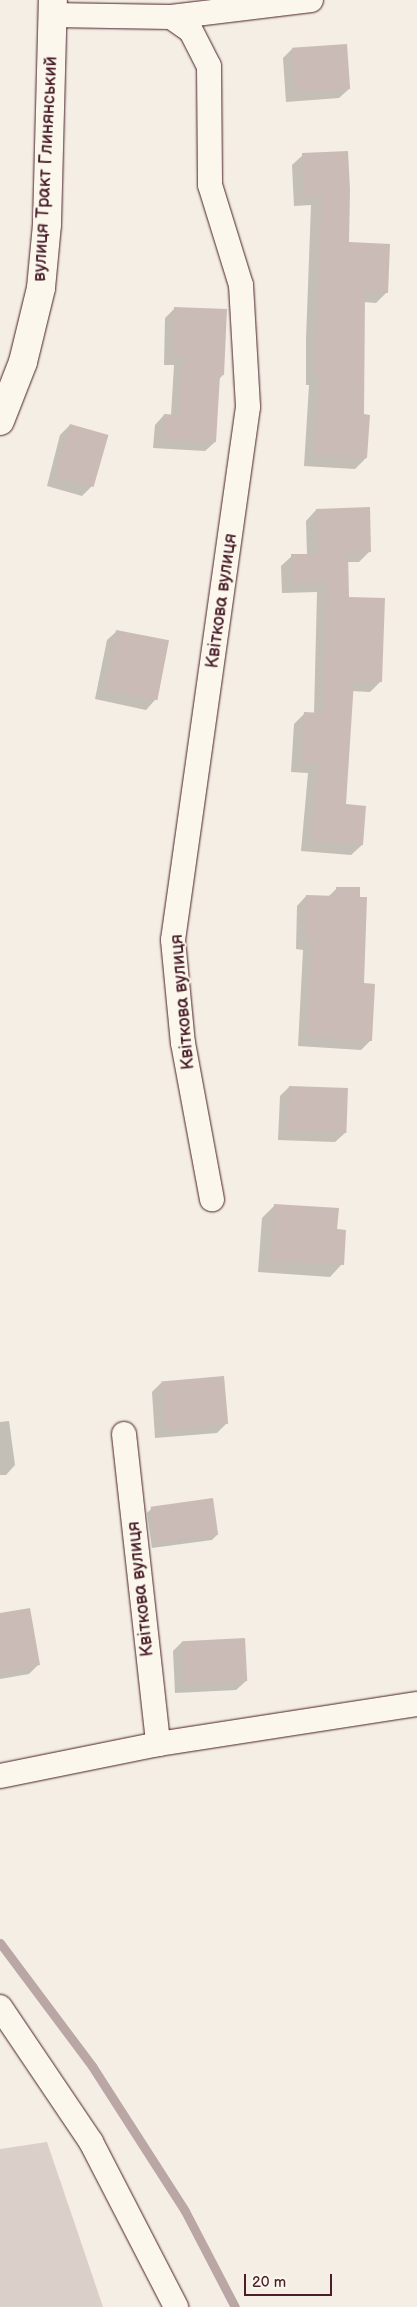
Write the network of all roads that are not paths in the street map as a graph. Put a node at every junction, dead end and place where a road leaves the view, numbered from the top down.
1 (311, 0) edge
2 (53, 8) edge
3 (171, 17) junction
4 (0, 421) edge
5 (212, 1200) dead end
6 (124, 1434) dead end
7 (417, 1704) edge
8 (158, 1744) junction
9 (0, 1776) edge
10 (0, 2007) edge
11 (176, 2307) edge

1 - 3 street
2 - 3 street
2 - 4 main road, вулиця Тракт Глинянський
3 - 5 street, Квіткова вулиця
6 - 8 street, Квіткова вулиця
7 - 8 street
8 - 9 street
10 - 11 street

